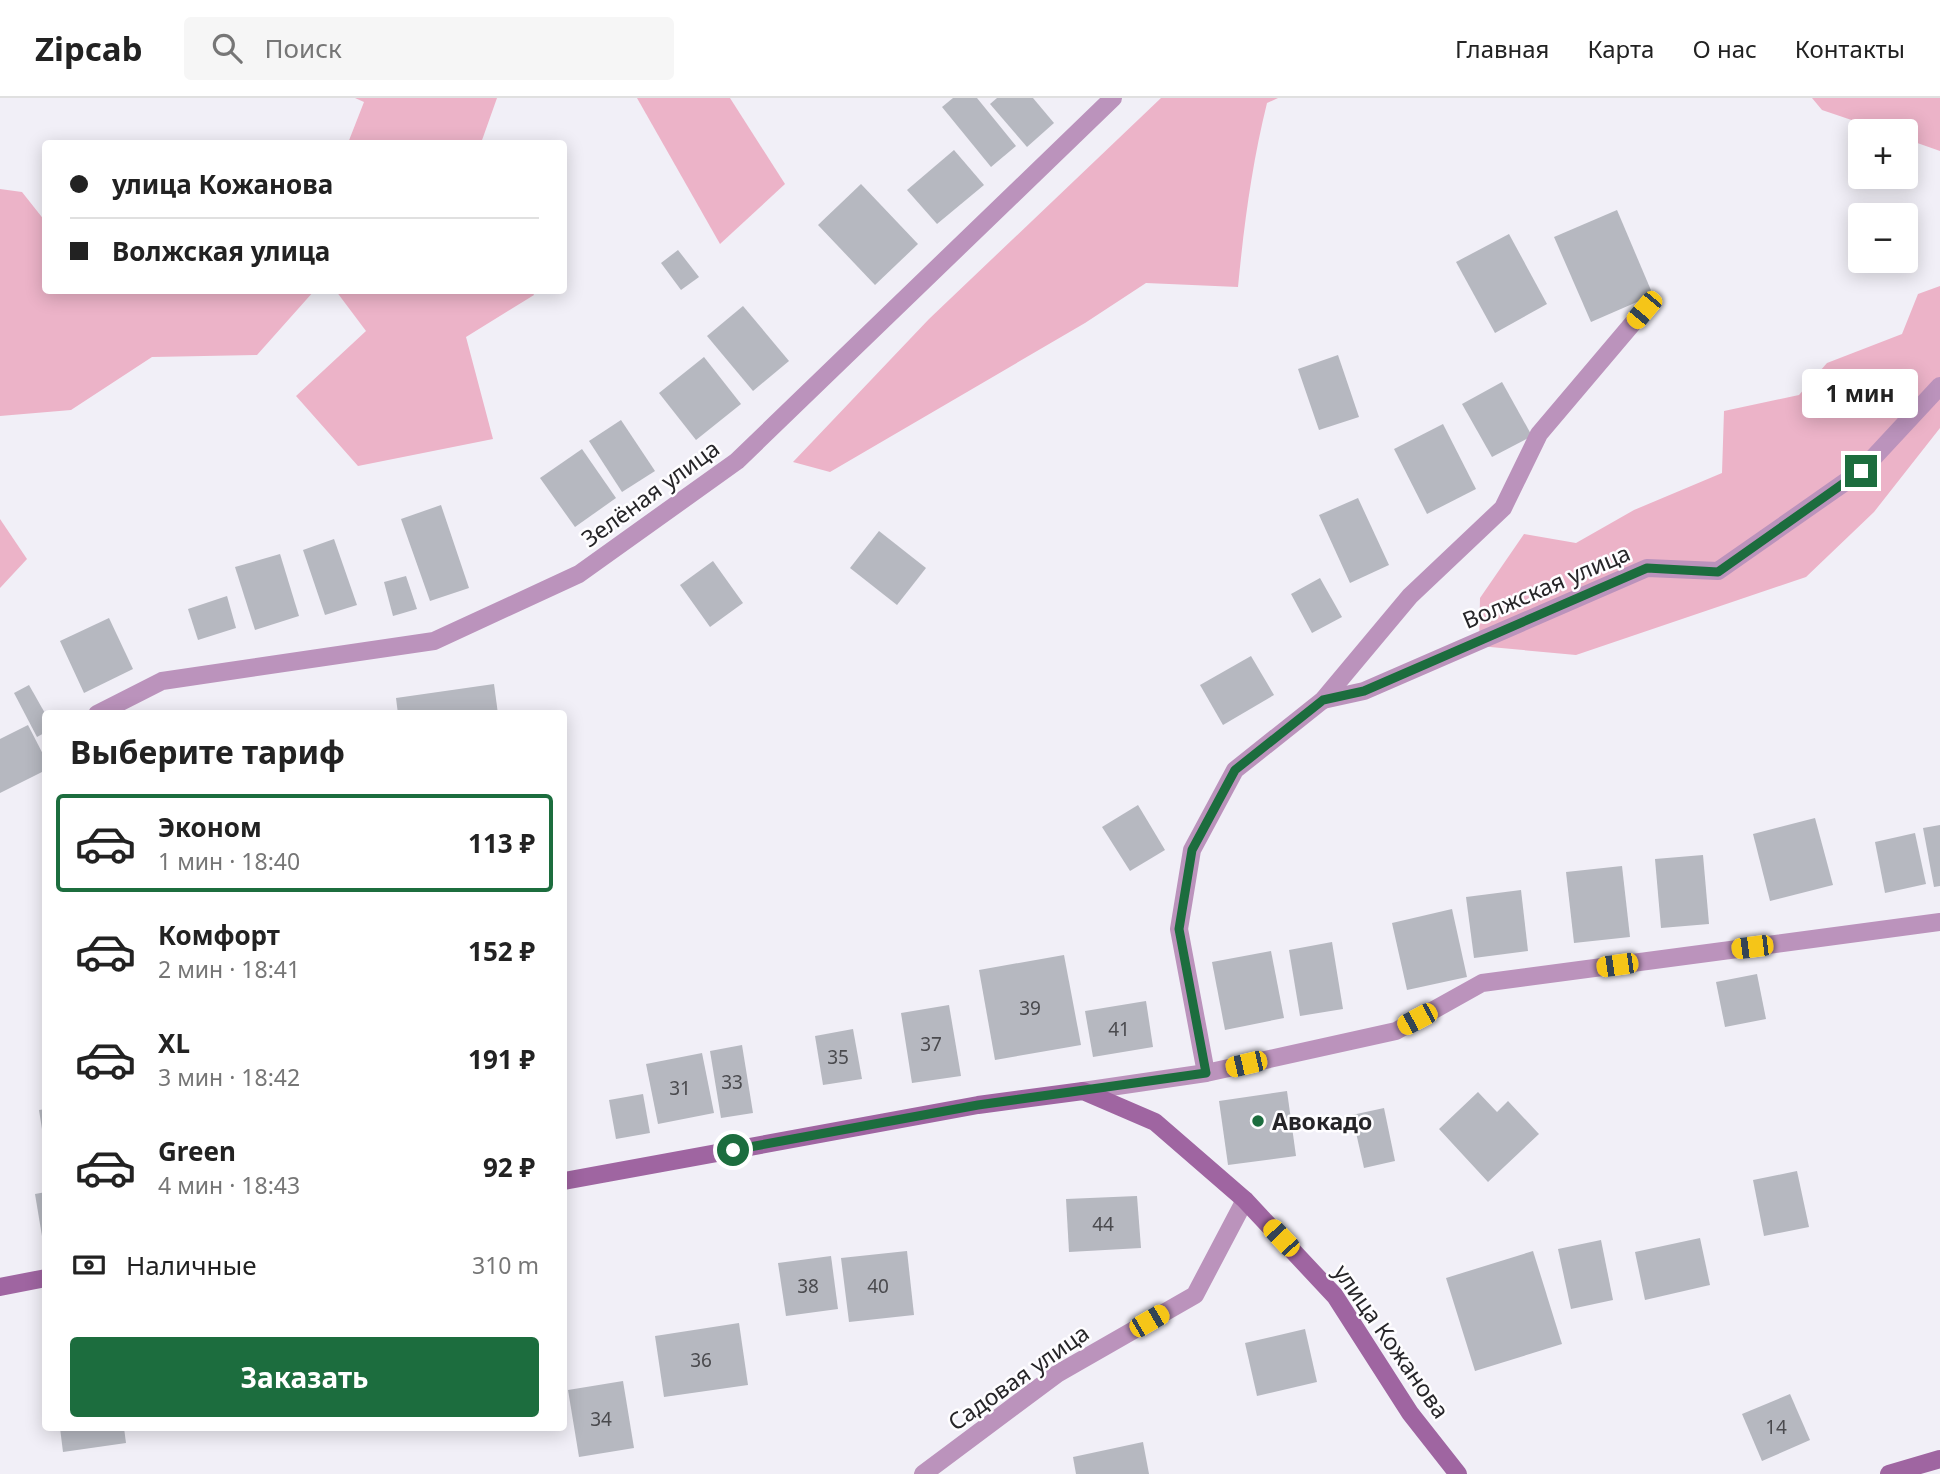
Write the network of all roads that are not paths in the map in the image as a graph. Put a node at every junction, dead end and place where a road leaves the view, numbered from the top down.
1 (1113, 98) edge
2 (1644, 310) dead end
3 (1940, 386) edge
4 (1323, 700) junction
5 (105, 710) edge
6 (1940, 922) edge
7 (1206, 1073) junction
8 (1083, 1091) junction
9 (567, 1180) edge
10 (1245, 1200) junction
11 (42, 1279) edge
12 (0, 1287) edge
13 (1940, 1459) edge
14 (923, 1474) edge
15 (1458, 1474) edge
16 (1889, 1474) edge

1 - 5 street, Зелёная улица
2 - 4 street, Волжская улица
3 - 4 street, Волжская улица
4 - 7 street, Волжская улица
6 - 7 street
7 - 8 street
8 - 9 street
8 - 10 street, улица Кожанова
10 - 14 street, Садовая улица
10 - 15 street, улица Кожанова
11 - 12 street
13 - 16 street

